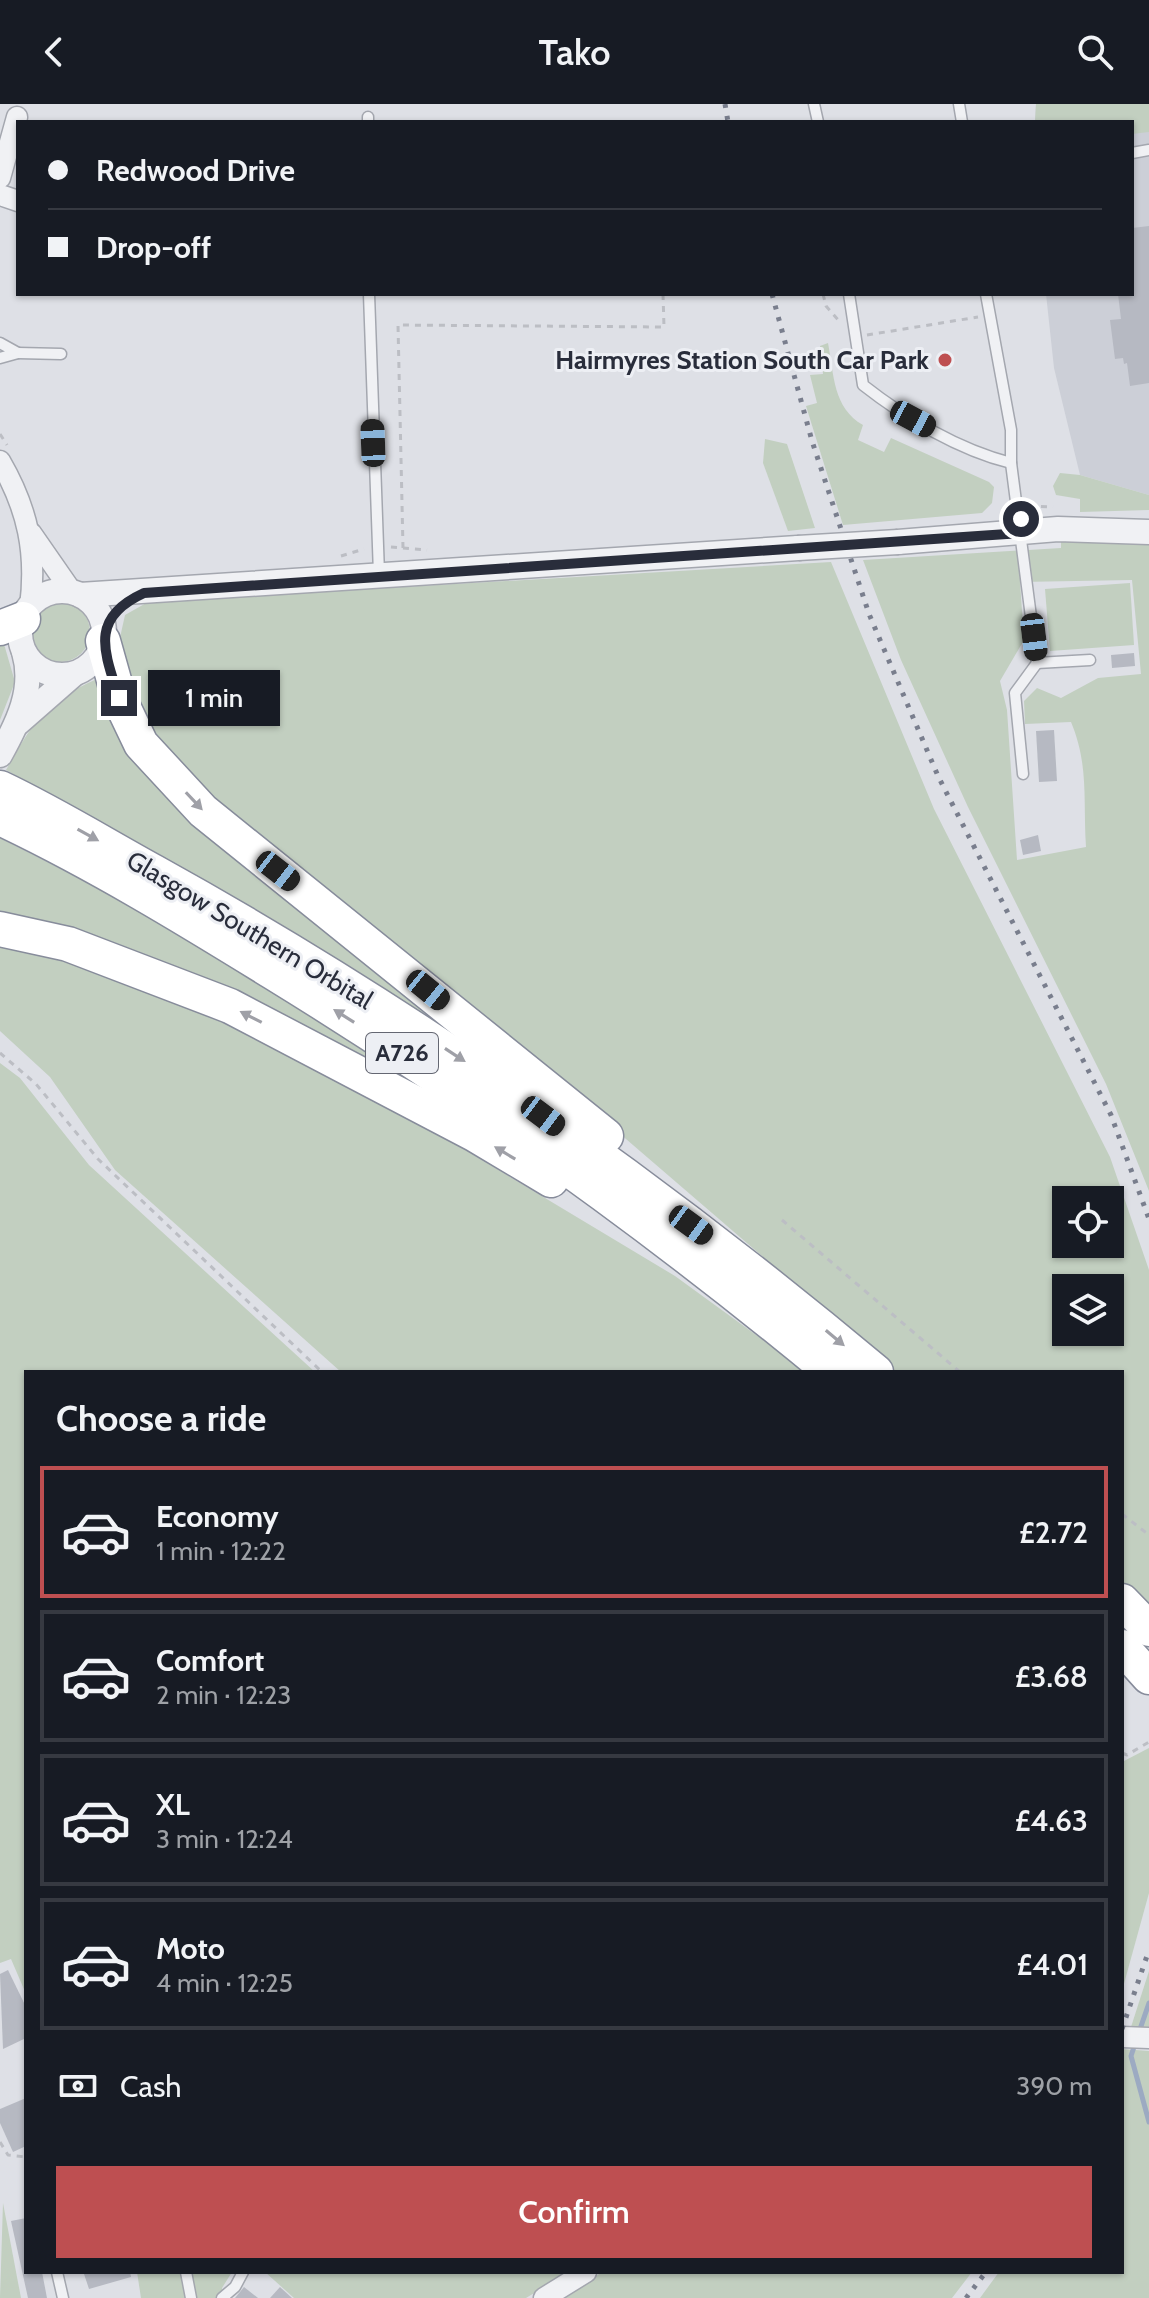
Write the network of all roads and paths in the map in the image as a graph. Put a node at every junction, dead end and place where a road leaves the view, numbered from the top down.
1 (17, 117) dead end
2 (16, 120) edge
3 (16, 121) edge
4 (0, 178) edge
5 (369, 296) edge
6 (663, 296) edge
7 (824, 296) edge
8 (849, 296) edge
9 (986, 296) edge
10 (989, 315) junction
11 (855, 337) junction
12 (0, 343) edge
13 (18, 353) junction
14 (61, 354) dead end
15 (0, 358) edge
16 (0, 461) edge
17 (1011, 463) junction
18 (1149, 532) edge
19 (31, 533) junction
20 (1020, 533) junction
21 (403, 548) dead end
22 (379, 576) junction
23 (144, 593) junction
24 (76, 594) junction
25 (19, 626) edge
26 (104, 634) junction
27 (1090, 660) dead end
28 (1037, 663) junction
29 (74, 674) junction
30 (17, 724) junction
31 (0, 755) edge
32 (1023, 774) dead end
33 (7, 806) edge
34 (0, 929) edge
35 (0, 1053) edge
36 (782, 1220) dead end
37 (728, 1271) junction
38 (320, 1370) edge
39 (829, 1370) edge
40 (873, 1370) edge
41 (958, 1370) edge
42 (1124, 1516) edge
43 (1149, 1535) edge
44 (1149, 1742) edge
45 (1124, 1754) edge
46 (1124, 2037) edge
47 (1149, 2038) edge
48 (0, 2142) edge
49 (24, 2157) edge
50 (57, 2274) edge
51 (186, 2274) edge
52 (242, 2274) edge
53 (583, 2274) edge
54 (63, 2298) edge
55 (191, 2298) edge
56 (222, 2298) edge
57 (544, 2298) edge

1 - 2 street
3 - 4 street
5 - 22 lane
6 - 21 path
7 - 11 path
8 - 11 lane
9 - 10 lane
10 - 11 path
10 - 17 lane
11 - 17 lane
12 - 13 lane
13 - 14 lane
13 - 15 lane
16 - 19 street
17 - 20 lane
18 - 20 street
19 - 24 street
19 - 25 street
20 - 22 street, bridge
20 - 28 lane
22 - 23 street
23 - 24 street
23 - 26 street
24 - 25 street
24 - 26 street
25 - 29 street
25 - 30 street
26 - 29 street
26 -> 37 highway, A726
27 - 28 lane
28 - 32 lane
29 - 30 street
30 - 31 street
33 - 37 highway, Glasgow Southern Orbital / A726
37 -> 34 highway, A726
35 - 38 path
36 - 41 path
37 - 39 highway, Glasgow Southern Orbital / A726
37 -> 40 highway, Glasgow Southern Orbital / A726
42 - 43 path
44 - 45 path
46 - 47 street
48 - 49 path
50 - 54 lane
51 - 55 lane
52 - 56 lane
53 - 57 street

